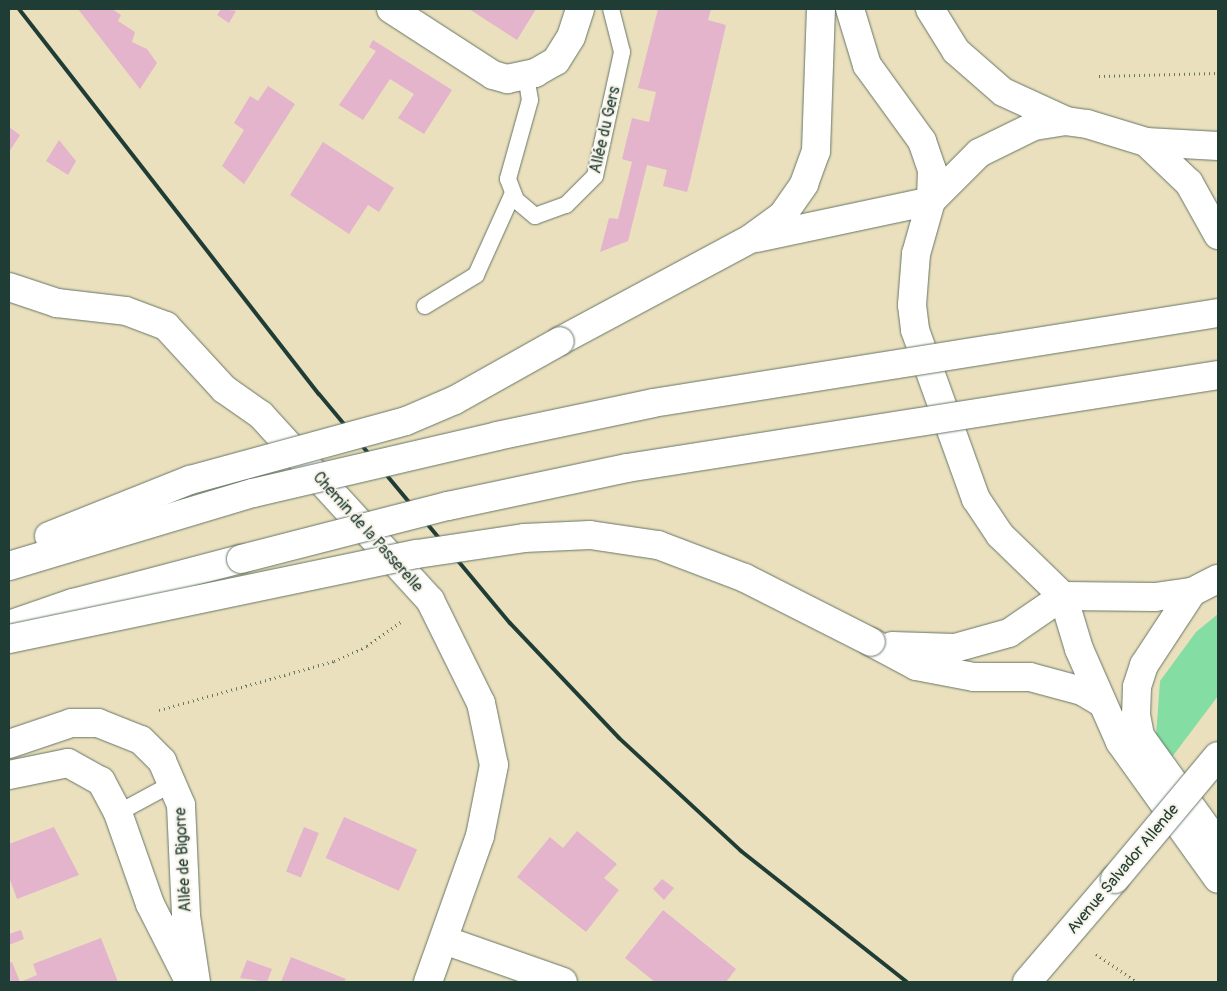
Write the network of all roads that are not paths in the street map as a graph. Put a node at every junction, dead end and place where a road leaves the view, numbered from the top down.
1 (391, 9) edge
2 (580, 9) edge
3 (611, 9) edge
4 (822, 9) edge
5 (850, 9) edge
6 (930, 9) edge
7 (526, 75) junction
8 (1066, 121) junction
9 (1146, 142) junction
10 (1218, 146) edge
11 (513, 193) junction
12 (931, 201) junction
13 (1218, 236) edge
14 (750, 240) junction
15 (9, 287) edge
16 (424, 306) dead end
17 (1218, 313) edge
18 (1218, 375) edge
19 (9, 552) edge
20 (9, 566) edge
21 (1218, 579) edge
22 (1192, 592) junction
23 (1063, 596) junction
24 (9, 626) edge
25 (9, 639) edge
26 (871, 642) junction
27 (1102, 703) junction
28 (9, 744) edge
29 (1218, 756) edge
30 (9, 775) edge
31 (175, 782) junction
32 (118, 813) junction
33 (1218, 844) edge
34 (1218, 879) edge
35 (444, 940) junction
36 (190, 982) edge
37 (196, 982) edge
38 (428, 982) edge
39 (563, 982) edge
40 (1027, 982) edge

1 - 7 main road
2 - 7 main road
3 - 11 lane, Allée du Gers
4 - 14 main road
5 - 12 main road
6 - 8 main road
7 - 11 lane
8 - 9 main road
8 - 12 main road
9 - 10 main road
9 - 13 main road
11 - 16 lane
12 - 14 main road
12 - 23 main road
14 - 19 main road, bridge
15 - 35 main road, Chemin de la Passerelle
17 - 20 main road, bridge
18 - 24 main road, bridge
21 - 22 main road
22 - 23 main road
22 - 33 main road
23 - 26 main road
23 - 27 main road
25 - 26 main road, bridge
26 - 27 main road
27 - 34 main road
28 - 31 main road, Allée de Bigorre
29 - 40 main road, Avenue Salvador Allende, bridge
30 - 32 main road, Allée de Bigorre
31 - 32 lane
31 - 37 main road, Allée de Bigorre
32 - 36 main road, Allée de Bigorre
35 - 38 main road, Chemin de la Passerelle
35 - 39 main road

